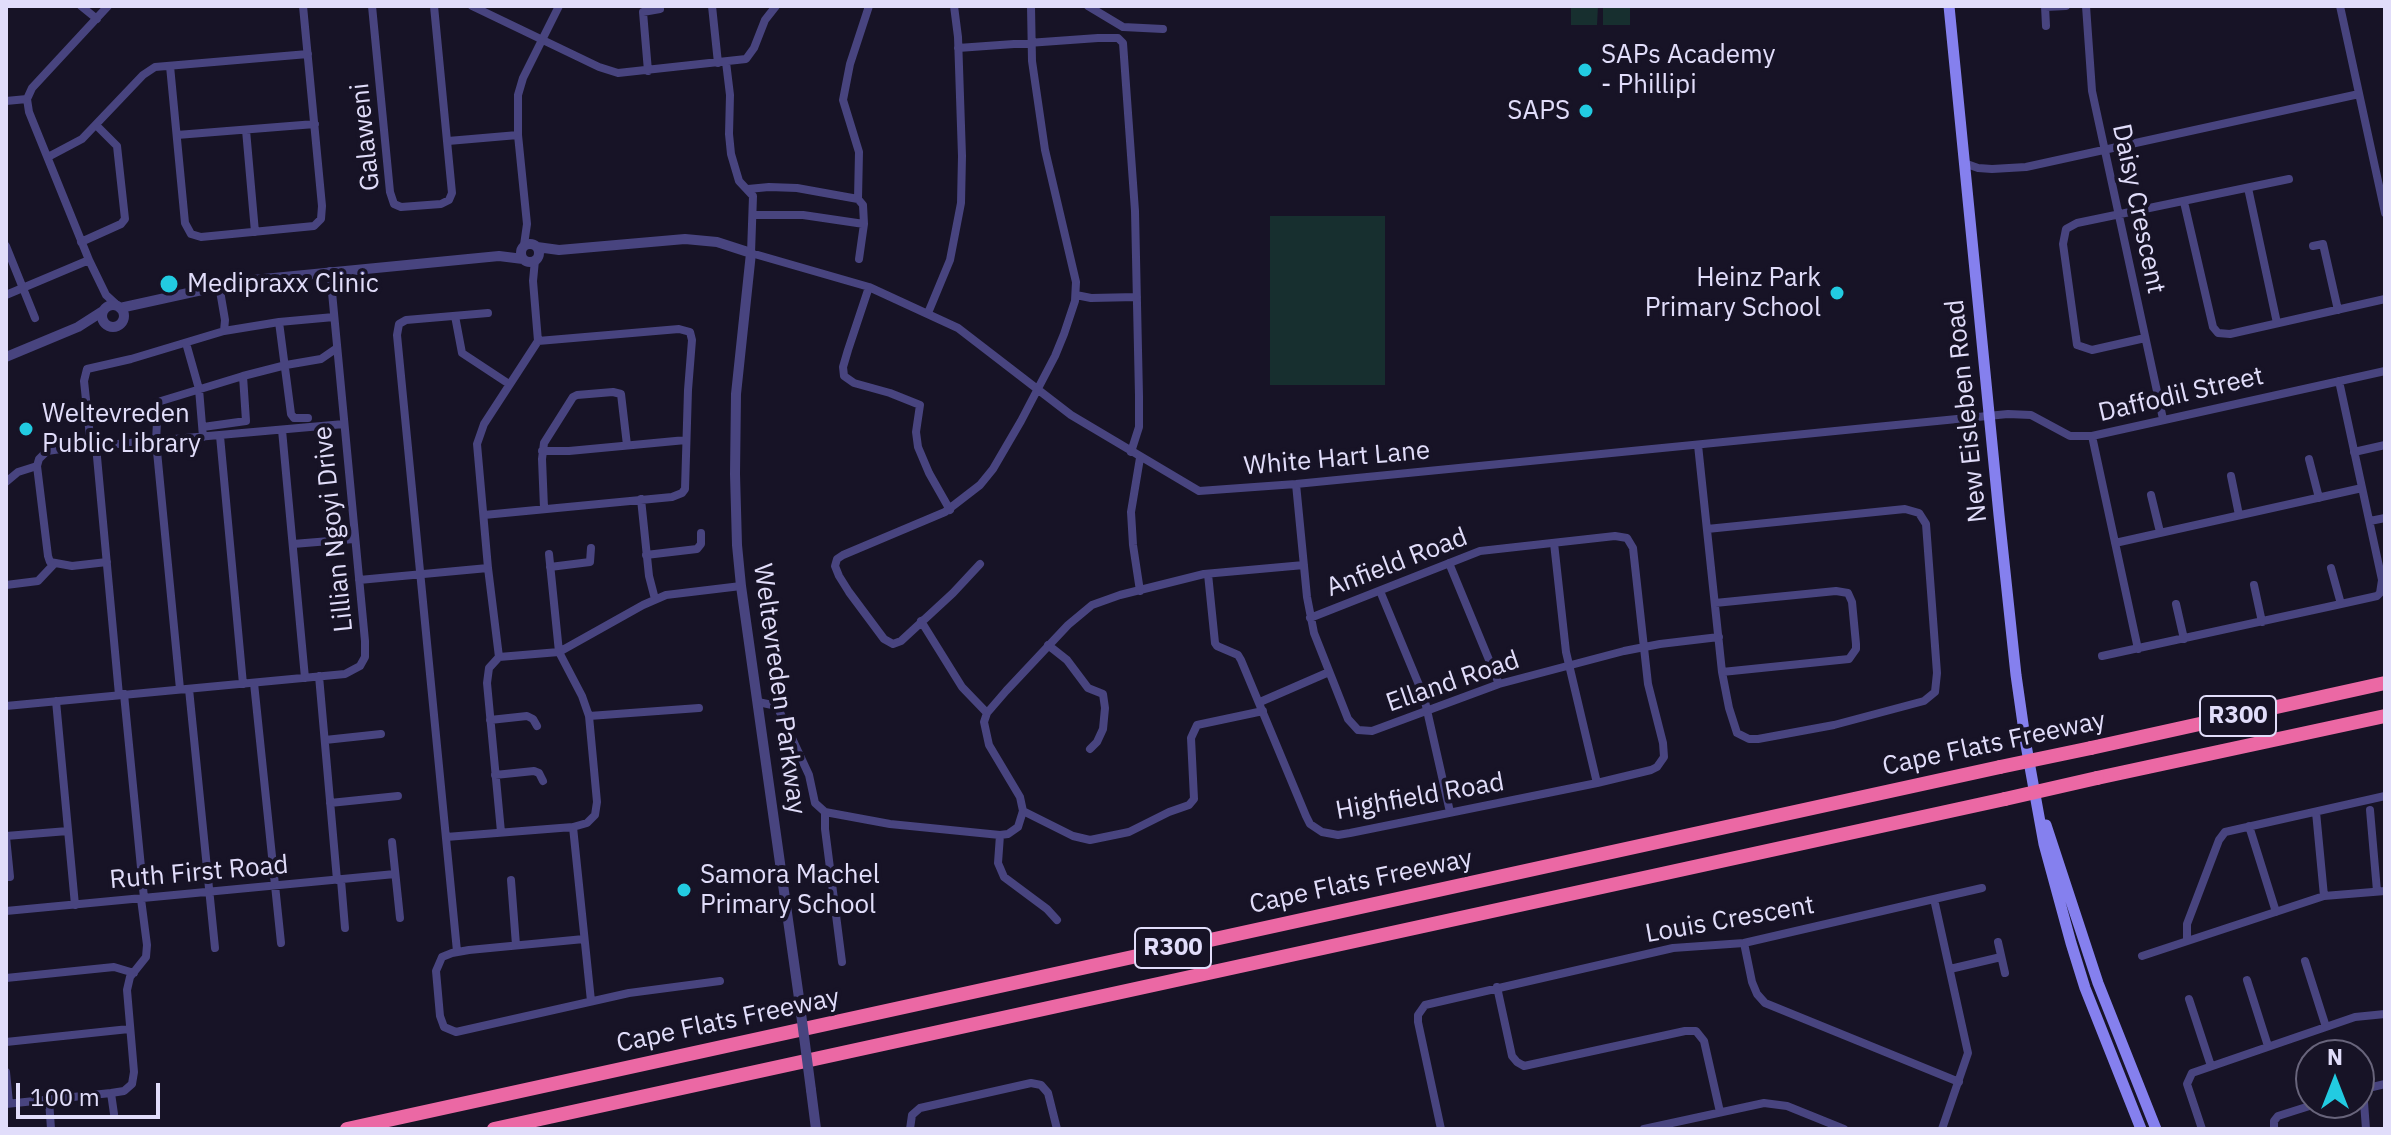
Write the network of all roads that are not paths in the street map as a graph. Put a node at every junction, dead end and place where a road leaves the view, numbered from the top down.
1 (81, 6) edge
2 (108, 6) edge
3 (303, 6) edge
4 (372, 6) edge
5 (434, 6) edge
6 (472, 6) edge
7 (559, 6) edge
8 (712, 6) edge
9 (776, 6) edge
10 (869, 6) edge
11 (954, 6) edge
12 (1031, 6) edge
13 (1088, 6) edge
14 (1949, 6) edge
15 (2045, 6) edge
16 (2066, 6) edge
17 (2086, 6) edge
18 (2340, 6) edge
19 (660, 9) dead end
20 (97, 19) junction
21 (2046, 26) dead end
22 (1126, 27) junction
23 (1163, 29) dead end
24 (543, 40) junction
25 (1031, 42) junction
26 (1123, 43) junction
27 (958, 48) junction
28 (308, 54) junction
29 (722, 62) junction
30 (170, 66) junction
31 (648, 71) junction
32 (2359, 94) junction
33 (27, 99) junction
34 (6, 101) edge
35 (315, 124) junction
36 (96, 125) junction
37 (246, 130) junction
38 (177, 135) junction
39 (518, 135) junction
40 (448, 141) junction
41 (2104, 150) junction
42 (48, 157) junction
43 (2385, 158) edge
44 (2373, 161) junction
45 (1965, 168) junction
46 (2289, 179) dead end
47 (2248, 188) junction
48 (748, 189) junction
49 (858, 199) junction
50 (2184, 202) junction
51 (2385, 213) edge
52 (754, 215) junction
53 (2119, 216) junction
54 (864, 224) junction
55 (255, 232) junction
56 (81, 242) junction
57 (6, 246) edge
58 (2313, 246) dead end
59 (530, 253) junction
60 (751, 253) junction
61 (859, 259) dead end
62 (89, 260) junction
63 (330, 271) junction
64 (219, 285) junction
65 (869, 287) junction
66 (23, 288) junction
67 (102, 289) junction
68 (6, 295) edge
69 (1076, 295) junction
70 (1137, 297) junction
71 (2385, 299) edge
72 (151, 302) junction
73 (119, 307) junction
74 (104, 310) junction
75 (2338, 310) junction
76 (488, 313) dead end
77 (928, 313) junction
78 (455, 316) junction
79 (334, 317) junction
80 (35, 318) dead end
81 (123, 321) junction
82 (279, 322) junction
83 (2277, 323) junction
84 (108, 326) junction
85 (78, 327) junction
86 (224, 331) junction
87 (2145, 338) junction
88 (538, 341) junction
89 (186, 343) junction
90 (337, 348) junction
91 (6, 357) edge
92 (286, 365) junction
93 (2385, 371) edge
94 (243, 376) junction
95 (2339, 381) junction
96 (509, 384) junction
97 (199, 389) junction
98 (1038, 389) junction
99 (1989, 416) junction
100 (308, 418) dead end
101 (2163, 419) junction
102 (344, 424) junction
103 (203, 427) junction
104 (282, 430) junction
105 (220, 436) junction
106 (2092, 436) junction
107 (203, 437) junction
108 (686, 440) junction
109 (156, 441) junction
110 (627, 445) junction
111 (1698, 445) junction
112 (2385, 445) edge
113 (93, 446) junction
114 (542, 451) junction
115 (1131, 452) junction
116 (2354, 452) junction
117 (1140, 458) junction
118 (2309, 459) dead end
119 (37, 466) junction
120 (2231, 476) dead end
121 (6, 482) edge
122 (1296, 484) junction
123 (2362, 488) junction
124 (2151, 495) dead end
125 (2319, 498) junction
126 (641, 499) junction
127 (544, 508) junction
128 (950, 510) junction
129 (484, 515) junction
130 (2239, 515) junction
131 (2385, 518) edge
132 (2370, 521) junction
133 (1707, 529) junction
134 (2160, 532) junction
135 (701, 533) dead end
136 (354, 539) junction
137 (1554, 543) junction
138 (2115, 543) junction
139 (293, 544) junction
140 (591, 548) dead end
141 (549, 554) dead end
142 (646, 555) junction
143 (107, 562) junction
144 (1449, 563) junction
145 (54, 564) junction
146 (980, 564) dead end
147 (1304, 565) junction
148 (550, 567) junction
149 (488, 568) junction
150 (2331, 568) dead end
151 (420, 574) junction
152 (1211, 574) junction
153 (359, 580) junction
154 (6, 585) edge
155 (2254, 585) dead end
156 (741, 586) junction
157 (1140, 591) junction
158 (1380, 591) junction
159 (655, 599) junction
160 (1715, 603) junction
161 (2176, 604) dead end
162 (2341, 604) junction
163 (1310, 618) junction
164 (921, 621) junction
165 (2262, 622) junction
166 (1719, 637) junction
167 (2184, 639) junction
168 (1048, 645) junction
169 (1644, 647) junction
170 (2138, 649) junction
171 (559, 652) junction
172 (2102, 656) dead end
173 (499, 657) junction
174 (1568, 666) junction
175 (1329, 672) junction
176 (1722, 672) junction
177 (319, 676) junction
178 (305, 678) junction
179 (254, 683) junction
180 (2385, 683) edge
181 (243, 684) junction
182 (1499, 684) junction
183 (185, 689) junction
184 (121, 694) junction
185 (56, 701) junction
186 (758, 702) junction
187 (6, 706) edge
188 (1262, 706) junction
189 (699, 708) dead end
190 (1428, 710) junction
191 (987, 713) junction
192 (589, 716) junction
193 (2385, 716) edge
194 (490, 720) junction
195 (537, 726) dead end
196 (381, 734) dead end
197 (325, 740) junction
198 (1090, 749) dead end
199 (495, 775) junction
200 (543, 781) dead end
201 (1597, 783) junction
202 (398, 796) dead end
203 (2385, 796) edge
204 (330, 803) junction
205 (2039, 810) junction
206 (2370, 810) dead end
207 (1023, 811) junction
208 (825, 812) junction
209 (1450, 812) junction
210 (2316, 812) junction
211 (2249, 826) junction
212 (573, 827) junction
213 (68, 831) junction
214 (501, 832) junction
215 (1000, 835) junction
216 (6, 837) edge
217 (446, 837) junction
218 (392, 842) dead end
219 (395, 874) junction
220 (10, 877) dead end
221 (339, 880) junction
222 (511, 880) dead end
223 (274, 886) junction
224 (1982, 888) dead end
225 (2381, 891) edge
226 (209, 892) junction
227 (2324, 896) junction
228 (142, 899) junction
229 (1934, 899) junction
230 (75, 905) junction
231 (6, 911) edge
232 (2276, 912) junction
233 (400, 918) dead end
234 (1057, 920) dead end
235 (345, 928) dead end
236 (584, 939) junction
237 (2187, 941) junction
238 (1998, 942) dead end
239 (281, 943) dead end
240 (1744, 943) junction
241 (516, 945) junction
242 (215, 948) dead end
243 (457, 951) junction
244 (2142, 956) dead end
245 (2001, 957) junction
246 (2305, 961) dead end
247 (842, 962) dead end
248 (1950, 969) junction
249 (134, 973) junction
250 (2005, 973) dead end
251 (6, 978) edge
252 (2247, 980) dead end
253 (720, 981) dead end
254 (1497, 987) junction
255 (2189, 999) dead end
256 (591, 1001) junction
257 (2385, 1014) edge
258 (2326, 1027) junction
259 (129, 1029) junction
260 (6, 1042) edge
261 (2268, 1046) junction
262 (2211, 1066) junction
263 (6, 1072) edge
264 (1959, 1082) junction
265 (111, 1093) junction
266 (49, 1100) junction
267 (8, 1104) edge
268 (2295, 1111) edge
269 (1720, 1112) junction
270 (114, 1114) dead end
271 (51, 1129) edge
272 (347, 1129) edge
273 (494, 1129) edge
274 (816, 1129) edge
275 (910, 1129) edge
276 (1057, 1129) edge
277 (1441, 1129) edge
278 (1644, 1129) edge
279 (1844, 1129) edge
280 (1942, 1129) edge
281 (2141, 1129) edge
282 (2156, 1129) edge
283 (2202, 1129) edge
284 (2274, 1129) edge

1 - 20 street
2 - 20 street
3 - 28 street
4 - 40 street, Galaweni
5 - 40 street, Galaweni
6 - 24 street
7 - 24 street
8 - 29 street
9 - 29 street
10 - 49 street
11 - 27 street
12 - 25 street
13 - 22 street
14 - 45 main road, New Eisleben Road
15 - 16 street
15 - 21 street
17 - 41 street, Daisy Crescent
18 - 32 street
19 - 31 street
20 - 33 street
22 - 23 street
22 - 26 street
24 - 31 street
24 - 39 street
25 - 26 street
25 - 27 street
25 - 69 street
26 - 70 street
27 - 77 street
28 - 30 street
28 - 35 street
29 - 31 street
29 - 48 street
30 - 36 street
30 - 38 street
32 - 41 street
32 - 44 street
33 - 34 street
33 - 42 street
35 - 37 street
35 - 55 street
36 - 42 street
36 - 56 street
37 - 38 street
37 - 55 street
38 - 55 street
39 - 40 street
39 - 59 street
41 - 45 street
41 - 53 street, Daisy Crescent
42 - 56 street
43 - 44 street
44 - 51 street
45 - 99 main road, New Eisleben Road
46 - 47 street
47 - 50 street
47 - 83 street
48 - 49 street
48 - 52 street
49 - 54 street
50 - 53 street
50 - 83 street
52 - 54 street
52 - 60 street
53 - 87 street, Daisy Crescent
53 - 87 street
54 - 61 street
56 - 62 street
57 - 66 street
58 - 75 street
59 - 60 street
59 - 63 street
59 - 88 street
60 - 65 street, White Hart Lane
60 - 156 street, Weltevreden Parkway
62 - 66 street
62 - 67 street
63 - 64 street
63 - 79 street, Lillian Ngoyi Drive
64 - 72 street
64 - 86 street
65 - 77 street, White Hart Lane
65 - 128 street
66 - 68 street
66 - 80 street
67 - 73 street
67 - 74 street
69 - 70 street
69 - 98 street
70 - 115 street
71 - 75 street
72 - 73 street
72 - 81 street
73 - 74 street
73 - 81 street
74 - 84 street
74 - 85 street
75 - 83 street
76 - 78 street
77 - 98 street, White Hart Lane
78 - 96 street
78 - 151 street
79 - 82 street
79 - 90 street, Lillian Ngoyi Drive
81 - 84 street
82 - 86 street
82 - 92 street
84 - 85 street
85 - 91 street
86 - 89 street
87 - 101 street, Daisy Crescent
88 - 96 street
88 - 108 street
89 - 97 street
89 - 113 street
90 - 92 street
90 - 102 street, Lillian Ngoyi Drive
92 - 94 street
92 - 100 street
93 - 95 street, Daffodil Street
94 - 97 street
94 - 103 street
95 - 101 street, Daffodil Street
95 - 116 street
96 - 129 street
97 - 103 street
97 - 109 street
98 - 115 street, White Hart Lane
98 - 128 street
99 - 106 street, Daffodil Street
99 - 111 street, White Hart Lane
99 - 205 main road, New Eisleben Road
101 - 106 street, Daffodil Street
102 - 104 street
102 - 136 street, Lillian Ngoyi Drive
103 - 107 street
104 - 105 street
104 - 139 street
105 - 107 street
105 - 181 street
106 - 138 street
107 - 109 street
108 - 110 street
108 - 126 street
109 - 113 street
109 - 183 street
110 - 114 street
110 - 114 street
111 - 122 street, White Hart Lane
111 - 133 street
112 - 116 street
113 - 119 street
113 - 143 street
114 - 127 street
115 - 117 street, White Hart Lane
116 - 123 street
117 - 122 street, White Hart Lane
117 - 157 street
118 - 125 street
119 - 121 street
119 - 145 street
120 - 130 street
122 - 147 street, Elland Road
123 - 125 street
123 - 132 street
124 - 134 street
125 - 130 street
126 - 127 street
126 - 142 street
127 - 129 street
128 - 164 street
129 - 149 street
130 - 134 street
131 - 132 street
132 - 162 street
133 - 160 street
133 - 176 street
134 - 138 street
135 - 142 street
136 - 139 street
136 - 153 street, Lillian Ngoyi Drive
137 - 144 street, Anfield Road
137 - 169 street, Anfield Road
137 - 174 street
138 - 170 street
139 - 178 street
140 - 148 street
141 - 148 street
142 - 159 street
143 - 145 street
143 - 184 street
144 - 158 street, Anfield Road
144 - 182 street
145 - 154 street
146 - 164 street
147 - 152 street
147 - 163 street, Elland Road
148 - 171 street
149 - 151 street
149 - 173 street
150 - 162 street
151 - 153 street
151 - 217 street
152 - 157 street
152 - 188 street, Highfield Road
153 - 177 street, Lillian Ngoyi Drive
155 - 165 street
156 - 159 street
156 - 186 street, Weltevreden Parkway
157 - 168 street
158 - 163 street, Anfield Road
158 - 190 street
159 - 171 street
160 - 166 street
160 - 176 street
161 - 167 street
162 - 165 street
163 - 175 street, Elland Road
164 - 191 street
165 - 167 street
166 - 169 street, Elland Road
166 - 176 street
167 - 170 street
168 - 191 street
168 - 198 street
169 - 174 street, Elland Road
169 - 201 street, Highfield Road
170 - 172 street
171 - 173 street
171 - 192 street
173 - 194 street
174 - 182 street, Elland Road
174 - 201 street
175 - 188 street
175 - 190 street, Elland Road
177 - 178 street, Lillian Ngoyi Drive
177 - 197 street
178 - 179 street, Lillian Ngoyi Drive
179 - 181 street, Lillian Ngoyi Drive
179 - 223 street
180 - 272 highway, Cape Flats Freeway / R300, bridge
181 - 183 street, Lillian Ngoyi Drive
182 - 190 street, Elland Road
183 - 184 street, Lillian Ngoyi Drive
183 - 226 street
184 - 185 street, Lillian Ngoyi Drive
184 - 228 street
185 - 187 street, Lillian Ngoyi Drive
185 - 213 street
186 - 208 street
186 - 274 street, Weltevreden Parkway, bridge
188 - 207 street
188 - 209 street, Highfield Road
189 - 192 street
190 - 209 street
191 - 207 street
192 - 212 street
193 - 273 highway, R300, bridge
194 - 195 street
194 - 199 street
196 - 197 street
197 - 204 street
199 - 200 street
199 - 214 street
201 - 209 street, Highfield Road
202 - 204 street
203 - 210 street
204 - 221 street
205 - 281 main road, New Eisleben Road
205 - 282 main road, New Eisleben Road
206 - 225 street
207 - 215 street
208 - 215 street
208 - 247 street
210 - 211 street
210 - 227 street
211 - 232 street
211 - 237 street
212 - 214 street
212 - 236 street
213 - 216 street
213 - 230 street
214 - 217 street
215 - 234 street
216 - 220 street
217 - 243 street
218 - 219 street
219 - 221 street, Ruth First Road
219 - 233 street
221 - 223 street, Ruth First Road
221 - 235 street
222 - 241 street
223 - 226 street, Ruth First Road
223 - 239 street
224 - 229 street, Louis Crescent
225 - 227 street
226 - 228 street, Ruth First Road
226 - 242 street
227 - 232 street
228 - 230 street, Ruth First Road
228 - 249 street
229 - 240 street, Louis Crescent
229 - 248 street
230 - 231 street, Ruth First Road
232 - 237 street
236 - 241 street
236 - 256 street
237 - 244 street
238 - 245 street
240 - 254 street, Louis Crescent
240 - 264 street
241 - 243 street
243 - 256 street
245 - 248 street
245 - 250 street
246 - 258 street
248 - 264 street
249 - 251 street
249 - 259 street
252 - 261 street
253 - 256 street
254 - 269 street
254 - 277 street, Louis Crescent
255 - 262 street
257 - 258 street
258 - 261 street
259 - 260 street
259 - 265 street
261 - 262 street
262 - 283 street
263 - 267 street
264 - 280 street
265 - 266 street
265 - 270 street
266 - 267 street
266 - 271 street
268 - 284 street
269 - 278 street
269 - 279 street
275 - 276 street

